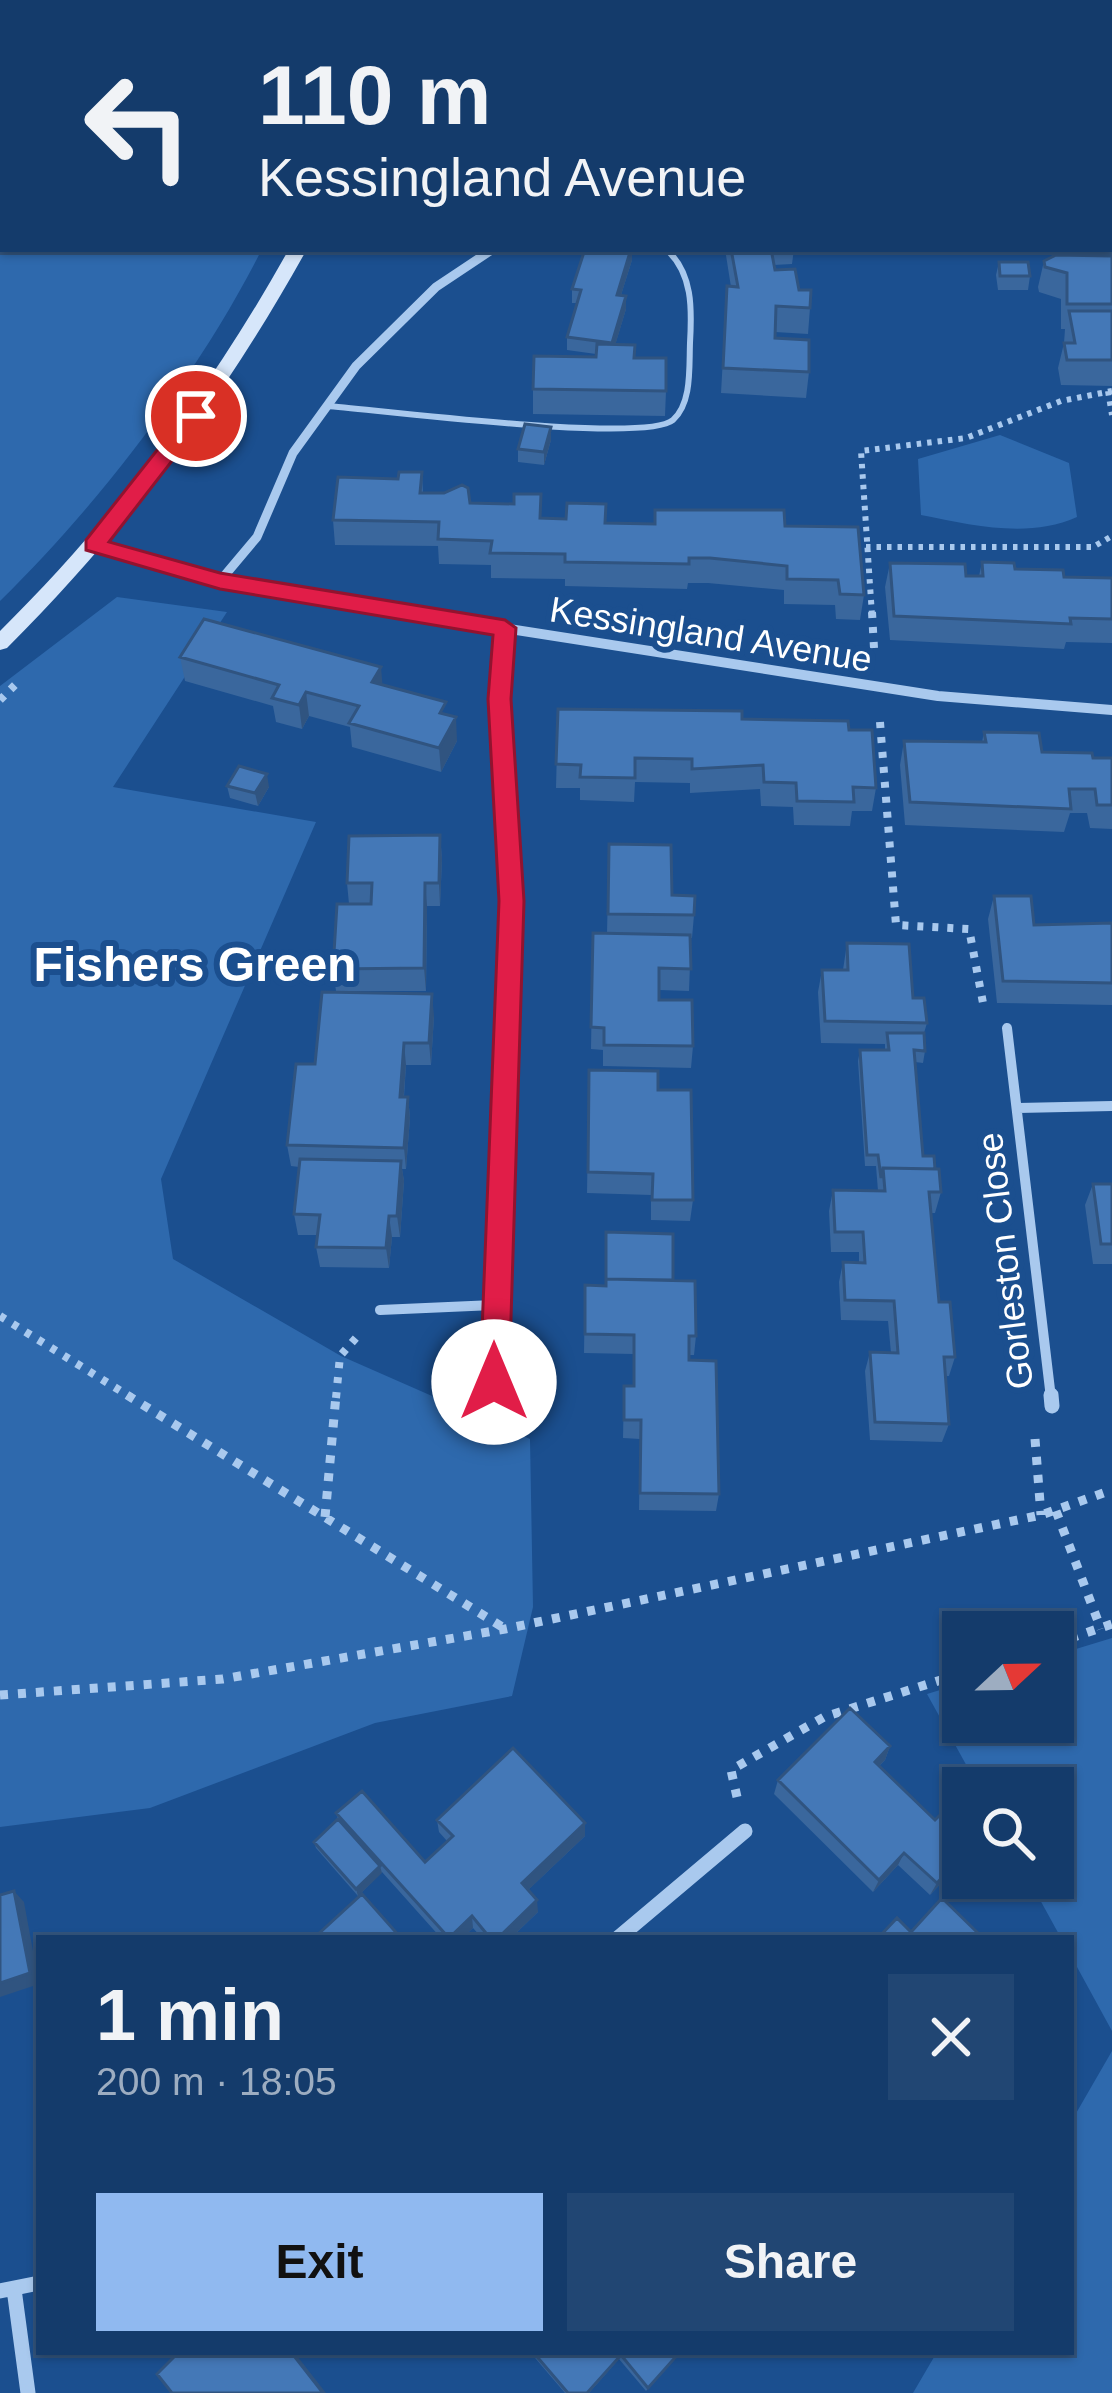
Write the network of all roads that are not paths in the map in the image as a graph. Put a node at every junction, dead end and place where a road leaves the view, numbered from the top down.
1 (296, 252) edge
2 (487, 252) edge
3 (672, 252) edge
4 (327, 406) junction
5 (94, 545) junction
6 (220, 581) junction
7 (505, 628) junction
8 (0, 643) edge
9 (1112, 710) edge
10 (1007, 1028) road end
11 (1112, 1106) edge
12 (1018, 1108) junction
13 (494, 1305) junction
14 (380, 1310) road end
15 (494, 1382) dead end
16 (1052, 1406) dead end
17 (745, 1831) road end
18 (622, 1935) edge
19 (7, 2290) edge
20 (28, 2393) edge

1 - 5 street
2 - 4 street
3 - 4 lane
4 - 6 street
5 - 6 street, Kessingland Avenue
5 - 8 street
6 - 7 street, Kessingland Avenue
7 - 9 street, Kessingland Avenue
7 - 13 street
10 - 12 street, Gorleston Close
11 - 12 street, Gorleston Close
12 - 16 street, Gorleston Close
13 - 14 street
13 - 15 street
17 - 18 street
19 - 20 street

